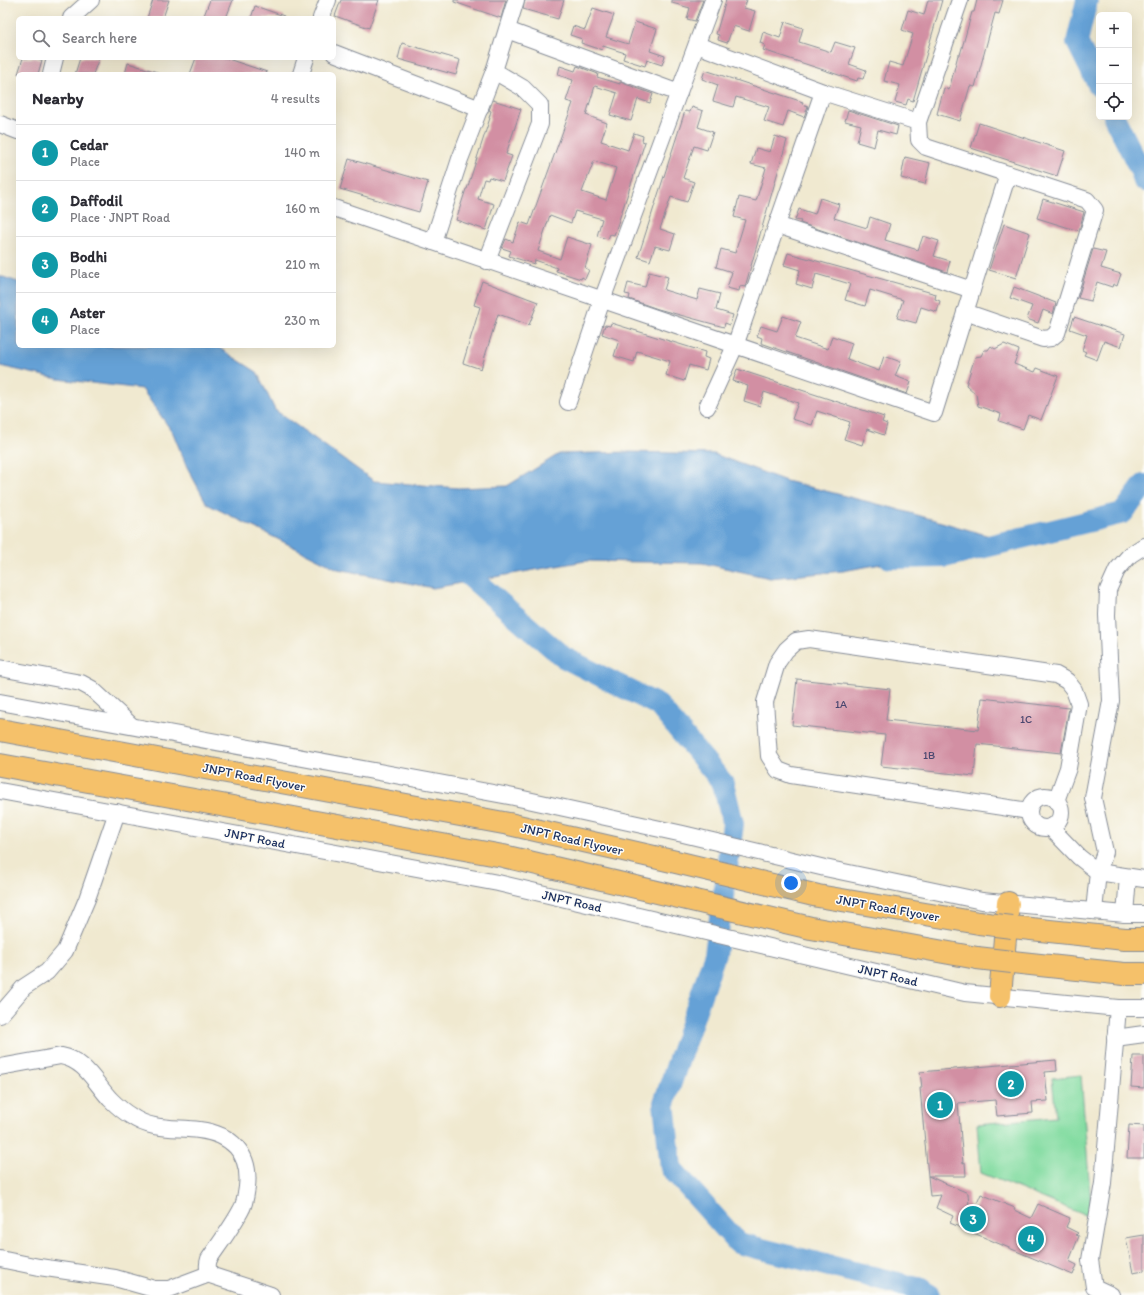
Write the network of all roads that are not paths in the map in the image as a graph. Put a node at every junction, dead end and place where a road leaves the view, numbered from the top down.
1 (91, 0) edge
2 (328, 0) edge
3 (516, 0) edge
4 (713, 0) edge
5 (960, 0) edge
6 (73, 16) edge
7 (322, 16) edge
8 (507, 30) junction
9 (696, 46) junction
10 (336, 54) edge
11 (55, 60) edge
12 (305, 60) edge
13 (494, 71) junction
14 (52, 72) edge
15 (302, 72) edge
16 (823, 92) junction
17 (679, 93) junction
18 (480, 109) junction
19 (918, 122) junction
20 (0, 124) edge
21 (16, 129) edge
22 (1008, 174) junction
23 (336, 209) edge
24 (777, 225) junction
25 (433, 242) junction
26 (487, 261) junction
27 (972, 290) junction
28 (602, 300) junction
29 (965, 312) junction
30 (735, 346) junction
31 (568, 402) dead end
32 (707, 407) dead end
33 (1144, 546) edge
34 (0, 668) edge
35 (0, 702) edge
36 (132, 726) junction
37 (0, 730) edge
38 (0, 765) edge
39 (0, 791) edge
40 (1056, 801) junction
41 (1029, 811) junction
42 (117, 812) junction
43 (1050, 827) junction
44 (1098, 872) junction
45 (1128, 877) junction
46 (1144, 879) edge
47 (1008, 903) junction
48 (1094, 911) junction
49 (1125, 914) junction
50 (1144, 914) edge
51 (1144, 939) edge
52 (1144, 974) edge
53 (1000, 996) junction
54 (1118, 1008) junction
55 (1144, 1008) edge
56 (0, 1015) edge
57 (1144, 1034) edge
58 (1115, 1038) junction
59 (0, 1067) edge
60 (0, 1259) edge
61 (209, 1274) junction
62 (271, 1295) edge
63 (1111, 1295) edge

1 - 6 street
2 - 7 street
3 - 8 street
4 - 9 street
5 - 19 street
8 - 13 street
8 - 17 street
9 - 16 street
9 - 17 street
10 - 18 street
11 - 14 street
12 - 15 street
13 - 18 street
13 - 26 street
16 - 19 street
16 - 24 street
17 - 28 street
18 - 25 street
19 - 22 street
20 - 21 street
22 - 27 street
22 - 29 street
23 - 25 street
24 - 27 street
24 - 30 street
25 - 26 street
26 - 28 street
27 - 29 street
28 - 30 street
28 - 31 street
29 - 30 street
30 - 32 street
33 - 44 street
34 - 36 street
35 - 36 street
36 - 47 street
37 - 51 highway, JNPT Road Flyover, bridge
38 - 52 highway, bridge
39 - 42 street, JNPT Road
40 - 41 street
40 - 41 street
40 - 43 street
41 - 43 street
42 - 53 street, JNPT Road
42 - 56 street
43 - 44 street
44 - 45 street
44 - 48 street
45 - 46 street
45 - 49 street
47 - 48 street
47 - 53 highway
48 - 49 street
49 - 50 street
53 - 54 street, JNPT Road
54 - 55 street, JNPT Road
54 - 58 street
57 - 58 street
58 - 63 street
59 - 61 street
60 - 61 street
61 - 62 street

